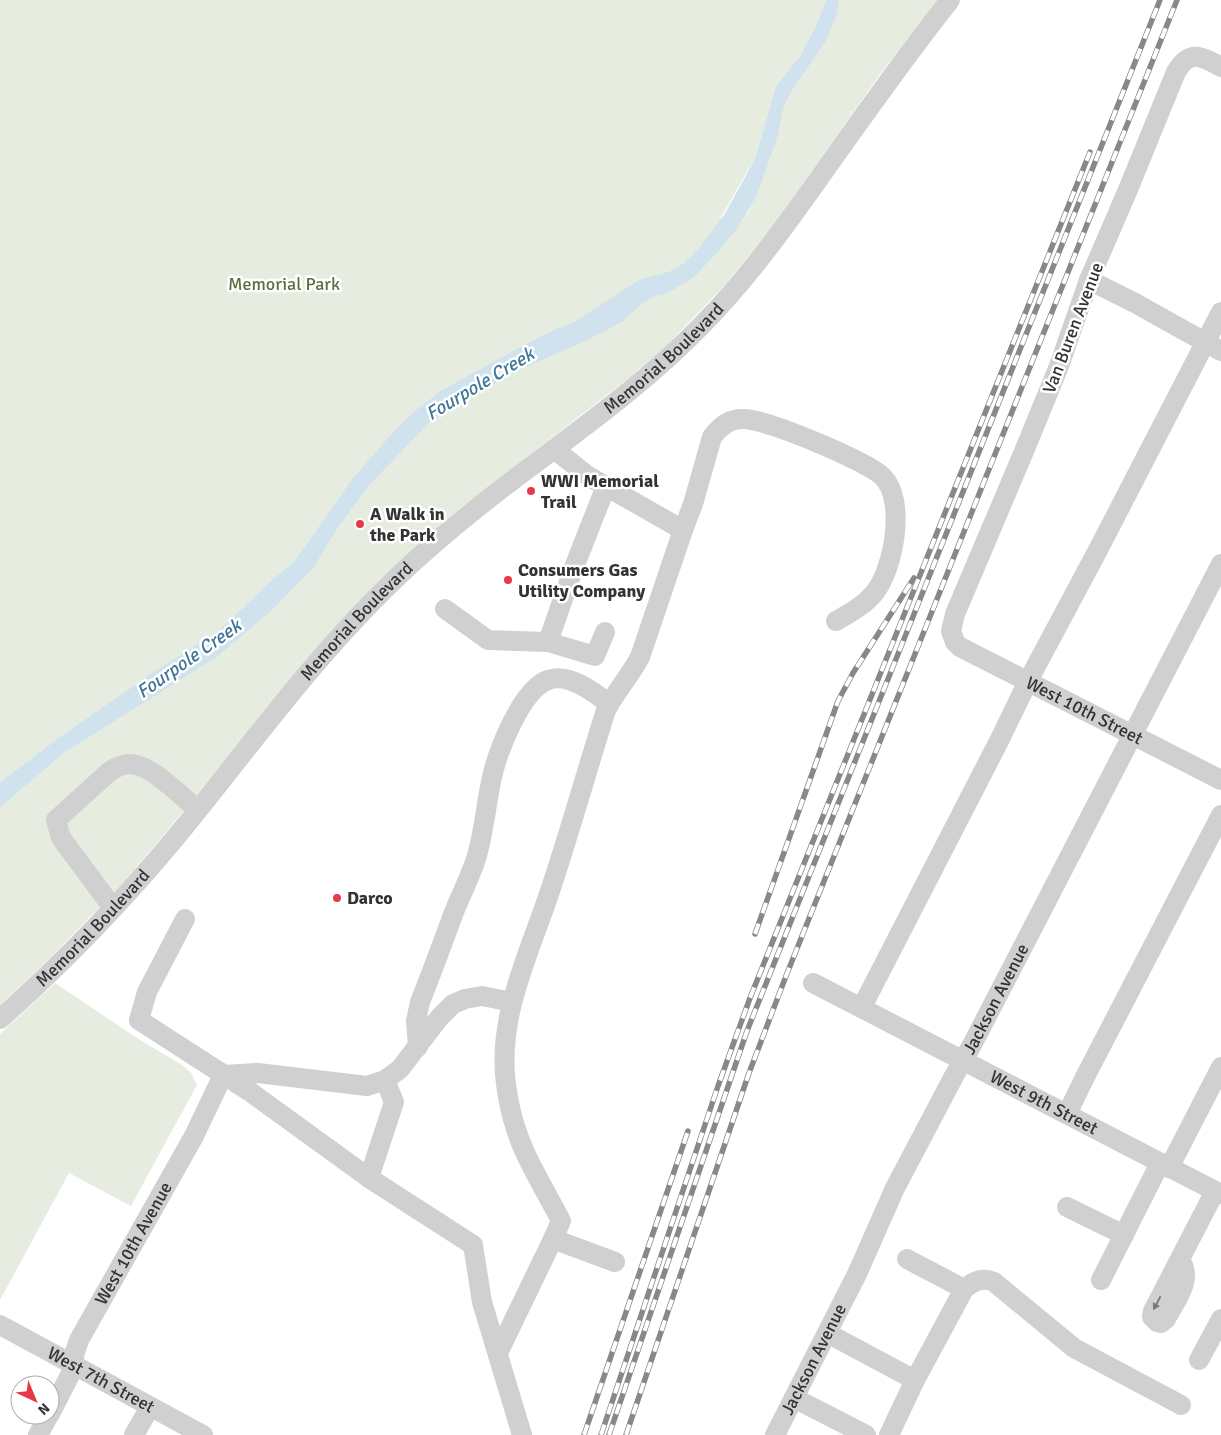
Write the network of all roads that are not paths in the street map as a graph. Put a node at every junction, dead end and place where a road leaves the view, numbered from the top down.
1 (950, 0) edge
2 (1220, 63) edge
3 (1089, 280) junction
4 (1221, 312) edge
5 (1214, 346) edge
6 (554, 449) junction
7 (606, 486) junction
8 (683, 530) junction
9 (1221, 564) edge
10 (445, 609) dead end
11 (836, 620) dead end
12 (605, 632) dead end
13 (952, 637) joint
14 (548, 642) junction
15 (1028, 681) junction
16 (609, 704) junction
17 (1133, 734) junction
18 (1221, 780) edge
19 (198, 810) junction
20 (1221, 815) edge
21 (113, 908) junction
22 (185, 919) dead end
23 (813, 983) dead end
24 (512, 1002) junction
25 (862, 1007) junction
26 (0, 1019) edge
27 (418, 1047) junction
28 (963, 1061) junction
29 (1221, 1067) edge
30 (223, 1075) junction
31 (385, 1080) junction
32 (1067, 1114) junction
33 (1164, 1165) junction
34 (369, 1178) junction
35 (1218, 1193) edge
36 (1067, 1207) dead end
37 (1124, 1235) junction
38 (553, 1239) junction
39 (907, 1259) dead end
40 (1180, 1260) dead end
41 (615, 1262) dead end
42 (1101, 1280) dead end
43 (964, 1289) junction
44 (1221, 1319) edge
45 (0, 1325) edge
46 (827, 1333) junction
47 (498, 1352) junction
48 (1199, 1360) dead end
49 (73, 1365) junction
50 (915, 1380) junction
51 (60, 1396) edge
52 (794, 1398) junction
53 (1182, 1405) dead end
54 (150, 1406) junction
55 (134, 1435) edge
56 (203, 1435) edge
57 (522, 1435) edge
58 (775, 1435) edge
59 (866, 1435) edge
60 (889, 1435) edge

1 - 6 street, Memorial Boulevard
2 - 3 street, Van Buren Avenue
3 - 5 street
3 - 13 street, Van Buren Avenue
4 - 5 street
5 - 15 street
6 - 7 street
6 - 19 street, Memorial Boulevard
7 - 8 street
7 - 14 street
8 - 11 street
8 - 16 street
9 - 17 street, Jackson Avenue
10 - 14 street
12 - 14 street
13 - 15 street, West 10th Street
15 - 17 street, West 10th Street
15 - 25 street
16 - 24 street
16 - 27 street
17 - 18 street, West 10th Street
17 - 28 street, Jackson Avenue
19 - 21 street, Memorial Boulevard
19 - 21 street
20 - 32 street
21 - 26 street, Memorial Boulevard
22 - 30 street
23 - 25 street, West 9th Street
24 - 27 street
24 - 38 street
25 - 28 street, West 9th Street
27 - 31 street
28 - 32 street, West 9th Street
28 - 46 street, Jackson Avenue
29 - 33 street
30 - 31 street
30 - 34 street
30 - 49 street, West 10th Avenue
31 - 34 street
32 - 33 street, West 9th Street
33 - 35 street, West 9th Street
33 - 37 street
34 - 47 street
35 - 40 street
36 - 37 street
37 - 42 street
38 - 41 street
38 - 47 street
39 - 43 street
43 - 50 street
43 - 53 street
44 - 48 street
45 - 49 street, West 7th Street
46 - 50 street
46 - 52 street, Jackson Avenue
47 - 57 street
49 - 51 street, West 10th Avenue
49 - 54 street, West 7th Street
50 - 60 street
52 - 58 street, Jackson Avenue
52 - 59 street
54 - 55 street
54 - 56 street, West 7th Street

